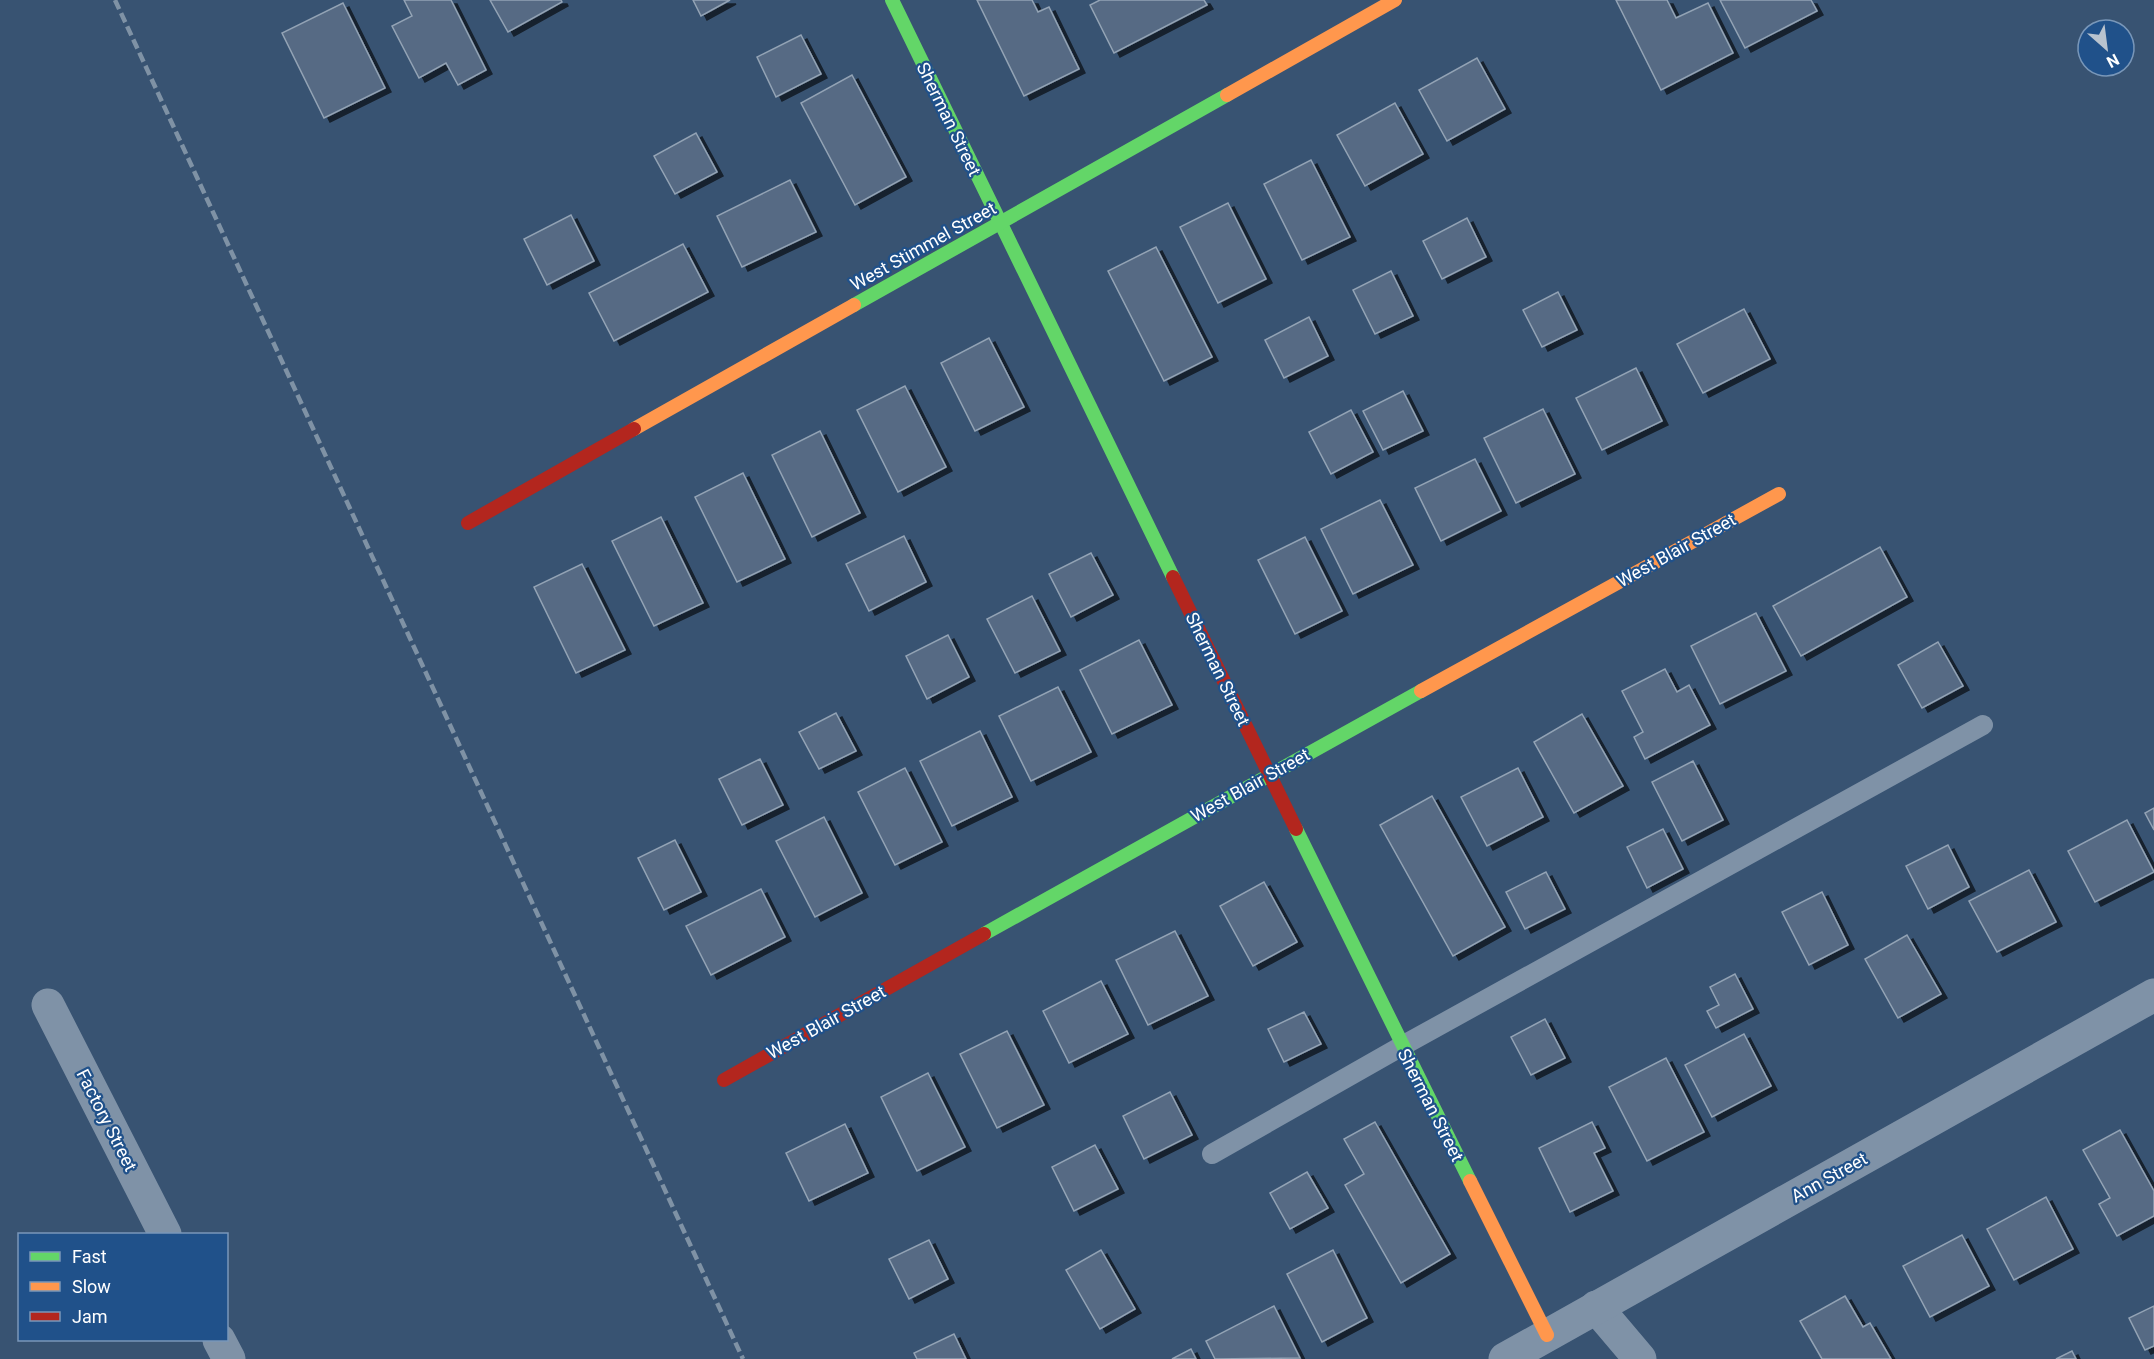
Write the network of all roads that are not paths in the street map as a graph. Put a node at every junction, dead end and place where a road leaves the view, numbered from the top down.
1 (892, 0) edge
2 (1395, 0) edge
3 (1000, 223) junction
4 (1779, 494) dead end
5 (468, 523) dead end
6 (1983, 725) dead end
7 (1269, 774) junction
8 (2154, 995) edge
9 (48, 1005) dead end
10 (1402, 1046) junction
11 (724, 1080) dead end
12 (1212, 1154) dead end
13 (164, 1233) edge
14 (1596, 1307) junction
15 (1547, 1335) junction
16 (1505, 1359) edge
17 (1641, 1359) edge

1 - 3 street, Sherman Street
2 - 3 street, West Stimmel Street
3 - 5 street, West Stimmel Street
3 - 7 street, Sherman Street
4 - 7 street, West Blair Street
6 - 10 lane
7 - 10 street, Sherman Street
7 - 11 street, West Blair Street
8 - 14 street, Ann Street
9 - 13 street, Factory Street
10 - 12 lane
10 - 15 street, Sherman Street
14 - 15 street, Ann Street
14 - 17 street
15 - 16 street, Ann Street

